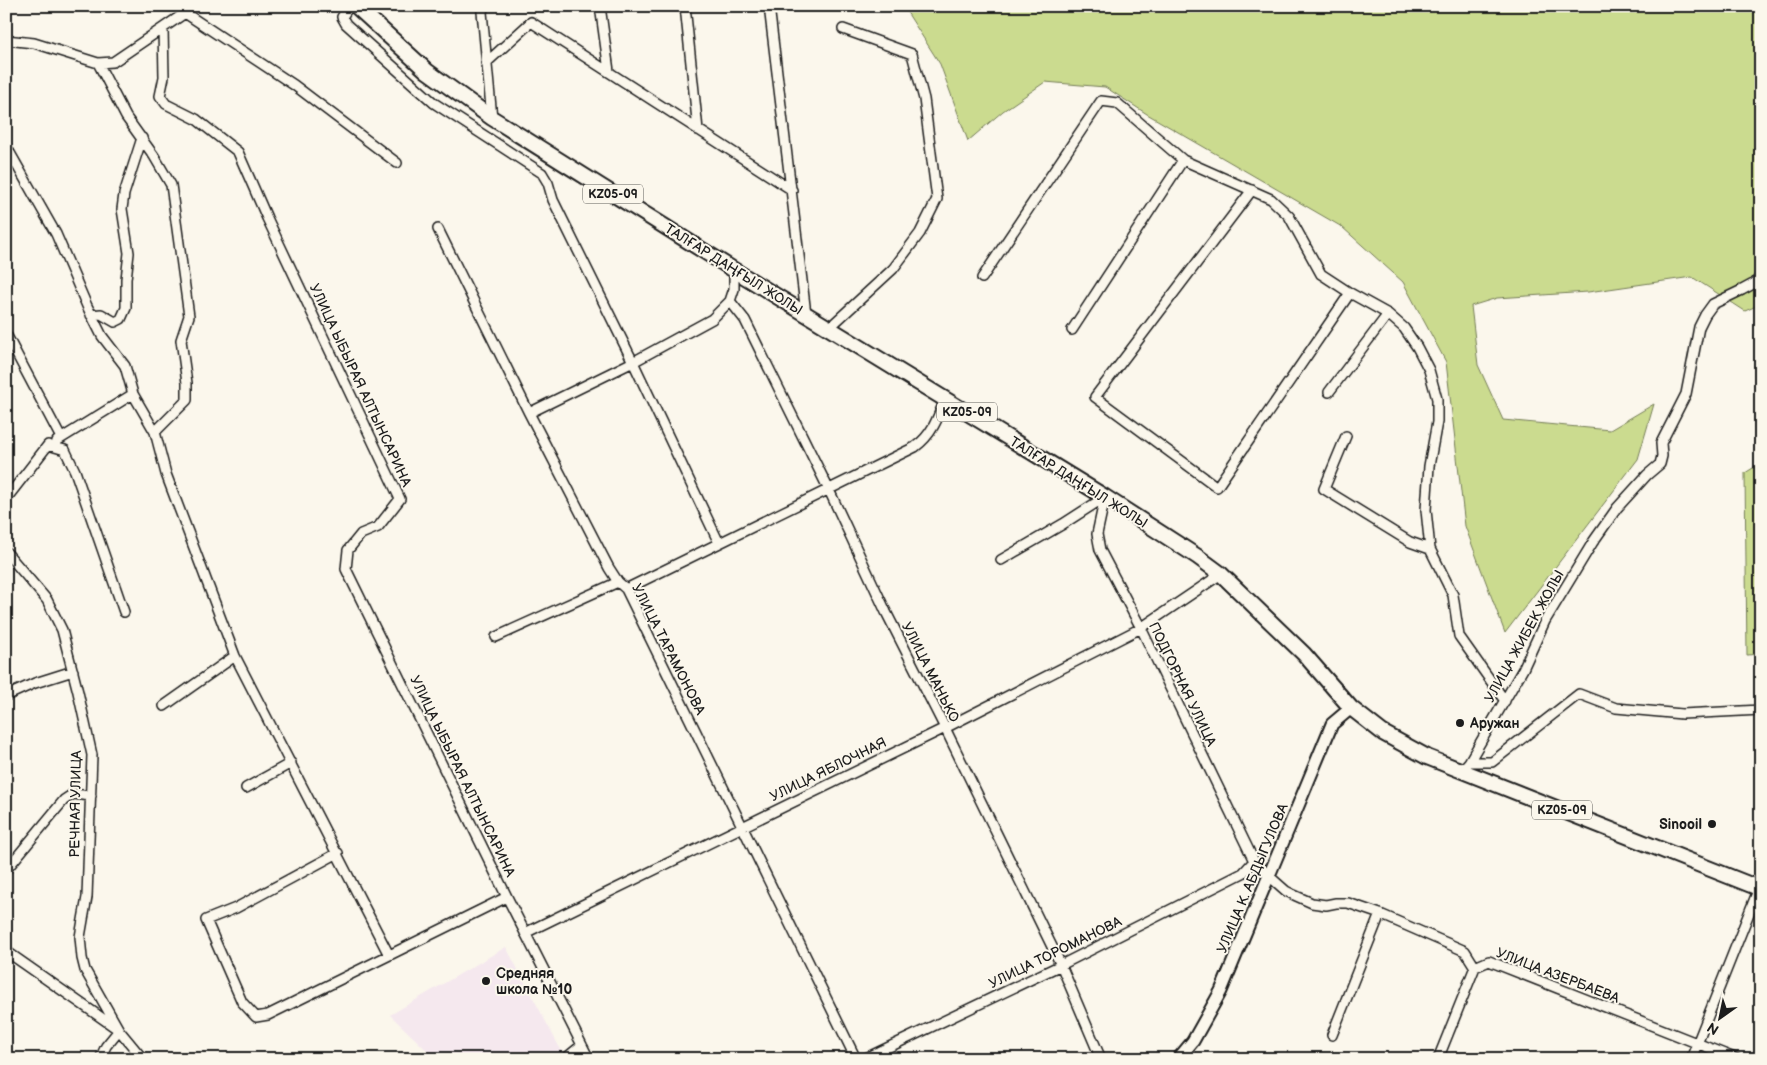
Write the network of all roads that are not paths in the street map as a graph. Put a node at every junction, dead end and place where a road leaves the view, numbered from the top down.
1 (349, 6) edge
2 (356, 6) edge
3 (484, 6) edge
4 (600, 6) edge
5 (685, 6) edge
6 (769, 6) edge
7 (186, 10) edge
8 (163, 28) junction
9 (843, 29) dead end
10 (6, 40) edge
11 (98, 63) junction
12 (486, 63) junction
13 (609, 71) junction
14 (492, 118) junction
15 (698, 130) junction
16 (142, 138) junction
17 (6, 146) edge
18 (1183, 160) junction
19 (397, 163) dead end
20 (792, 190) junction
21 (1252, 190) junction
22 (438, 228) dead end
23 (734, 270) junction
24 (1761, 276) edge
25 (982, 278) dead end
26 (1350, 293) junction
27 (730, 300) junction
28 (806, 314) junction
29 (1388, 314) junction
30 (91, 315) junction
31 (829, 328) junction
32 (1072, 330) dead end
33 (6, 334) edge
34 (633, 362) junction
35 (1329, 392) dead end
36 (133, 394) junction
37 (945, 399) junction
38 (529, 413) junction
39 (155, 432) junction
40 (1346, 436) dead end
41 (61, 438) junction
42 (48, 446) junction
43 (829, 490) junction
44 (1105, 497) junction
45 (6, 499) edge
46 (719, 543) junction
47 (1430, 549) junction
48 (6, 552) edge
49 (1001, 560) dead end
50 (1221, 574) junction
51 (618, 582) junction
52 (626, 589) junction
53 (124, 612) dead end
54 (1141, 628) junction
55 (496, 637) dead end
56 (235, 656) junction
57 (73, 671) junction
58 (6, 696) edge
59 (1505, 700) junction
60 (164, 706) dead end
61 (1351, 708) junction
62 (1761, 710) edge
63 (945, 728) junction
64 (291, 763) junction
65 (1465, 766) junction
66 (246, 788) dead end
67 (91, 796) junction
68 (743, 826) junction
69 (338, 853) junction
70 (1254, 860) junction
71 (6, 870) edge
72 (1269, 876) junction
73 (1760, 889) edge
74 (507, 896) junction
75 (1380, 914) junction
76 (526, 934) junction
77 (6, 951) edge
78 (389, 955) junction
79 (1062, 965) junction
80 (1475, 967) junction
81 (119, 1030) junction
82 (1332, 1035) dead end
83 (1698, 1043) junction
84 (582, 1045) junction
85 (100, 1059) edge
86 (143, 1059) edge
87 (565, 1059) edge
88 (589, 1059) edge
89 (856, 1059) edge
90 (864, 1059) edge
91 (1101, 1059) edge
92 (1178, 1059) edge
93 (1438, 1059) edge
94 (1691, 1059) edge
95 (1737, 1059) edge

1 - 34 street
2 - 14 main road, ТАЛҒАР ДАҢҒЫЛ ЖОЛЫ / KZ05-09
3 - 12 street
4 - 13 street
5 - 15 street
6 - 20 street
7 - 8 street
7 - 19 street
8 - 11 street
8 - 74 street, УЛИЦА ЫБЫРАЯ АЛТЫНСАРИНА
9 - 31 street
10 - 11 street
11 - 16 street
12 - 13 street
12 - 14 street
13 - 15 street
14 - 23 main road, ТАЛҒАР ДАҢҒЫЛ ЖОЛЫ / KZ05-09
15 - 20 street
16 - 30 street
16 - 39 street
17 - 30 street
18 - 21 street
18 - 25 street
18 - 32 street
20 - 28 street
21 - 26 street
21 - 26 street
22 - 38 street, УЛИЦА ТАРАМОНОВА
23 - 27 street
23 - 28 main road, ТАЛҒАР ДАҢҒЫЛ ЖОЛЫ / KZ05-09
24 - 59 street, УЛИЦА ЖИБЕК ЖОЛЫ
26 - 29 street
27 - 34 street
27 - 43 street, УЛИЦА МАНЬКО
28 - 31 main road, ТАЛҒАР ДАҢҒЫЛ ЖОЛЫ / KZ05-09
29 - 35 street
29 - 47 street
30 - 36 street
31 - 37 main road, ТАЛҒАР ДАҢҒЫЛ ЖОЛЫ / KZ05-09
33 - 41 street
34 - 38 street
34 - 46 street
36 - 39 street
36 - 41 street
37 - 43 street
37 - 44 main road, ТАЛҒАР ДАҢҒЫЛ ЖОЛЫ / KZ05-09
38 - 51 street, УЛИЦА ТАРАМОНОВА
39 - 56 street
40 - 47 street
41 - 42 street
42 - 45 street
42 - 53 street
43 - 46 street
43 - 63 street, УЛИЦА МАНЬКО
44 - 49 street
44 - 50 main road, ТАЛҒАР ДАҢҒЫЛ ЖОЛЫ / KZ05-09
44 - 54 street, ПОДГОРНАЯ УЛИЦА
46 - 52 street
47 - 59 street
48 - 57 street, РЕЧНАЯ УЛИЦА
50 - 54 street, УЛИЦА ЯБЛОЧНАЯ
50 - 61 main road, ТАЛҒАР ДАҢҒЫЛ ЖОЛЫ / KZ05-09
51 - 52 street, УЛИЦА ТАРАМОНОВА
51 - 55 street
52 - 68 street, УЛИЦА ТАРАМОНОВА
54 - 63 street, УЛИЦА ЯБЛОЧНАЯ
54 - 70 street, ПОДГОРНАЯ УЛИЦА
56 - 60 street
56 - 64 street
57 - 58 street
57 - 67 street, РЕЧНАЯ УЛИЦА
59 - 65 street, УЛИЦА ЖИБЕК ЖОЛЫ
61 - 65 main road, ТАЛҒАР ДАҢҒЫЛ ЖОЛЫ / KZ05-09
61 - 72 street, УЛИЦА К. АБДЫГУЛОВА
62 - 65 street
63 - 68 street, УЛИЦА ЯБЛОЧНАЯ
63 - 79 street, УЛИЦА МАНЬКО
64 - 66 street
64 - 69 street
65 - 73 main road, ТАЛҒАР ДАҢҒЫЛ ЖОЛЫ / KZ05-09
67 - 71 street
67 - 81 street, РЕЧНАЯ УЛИЦА
68 - 76 street, УЛИЦА ЯБЛОЧНАЯ
68 - 89 street, УЛИЦА ТАРАМОНОВА
69 - 78 street
69 - 78 street
70 - 72 street, ПОДГОРНАЯ УЛИЦА
70 - 79 street, УЛИЦА ТОРОМАНОВА
72 - 75 street, УЛИЦА АЗЕРБАЕВА
72 - 92 street, УЛИЦА К. АБДЫГУЛОВА
73 - 83 street
74 - 76 street, УЛИЦА ЫБЫРАЯ АЛТЫНСАРИНА
74 - 78 street
75 - 80 street, УЛИЦА АЗЕРБАЕВА
75 - 82 street
76 - 84 street, УЛИЦА ЫБЫРАЯ АЛТЫНСАРИНА
77 - 81 street
79 - 90 street, УЛИЦА ТОРОМАНОВА
79 - 91 street, УЛИЦА МАНЬКО
80 - 83 street, УЛИЦА АЗЕРБАЕВА
80 - 93 street
81 - 85 street
81 - 86 street, РЕЧНАЯ УЛИЦА
83 - 94 street
83 - 95 street, УЛИЦА АЗЕРБАЕВА
84 - 87 street
84 - 88 street, УЛИЦА ЫБЫРАЯ АЛТЫНСАРИНА

